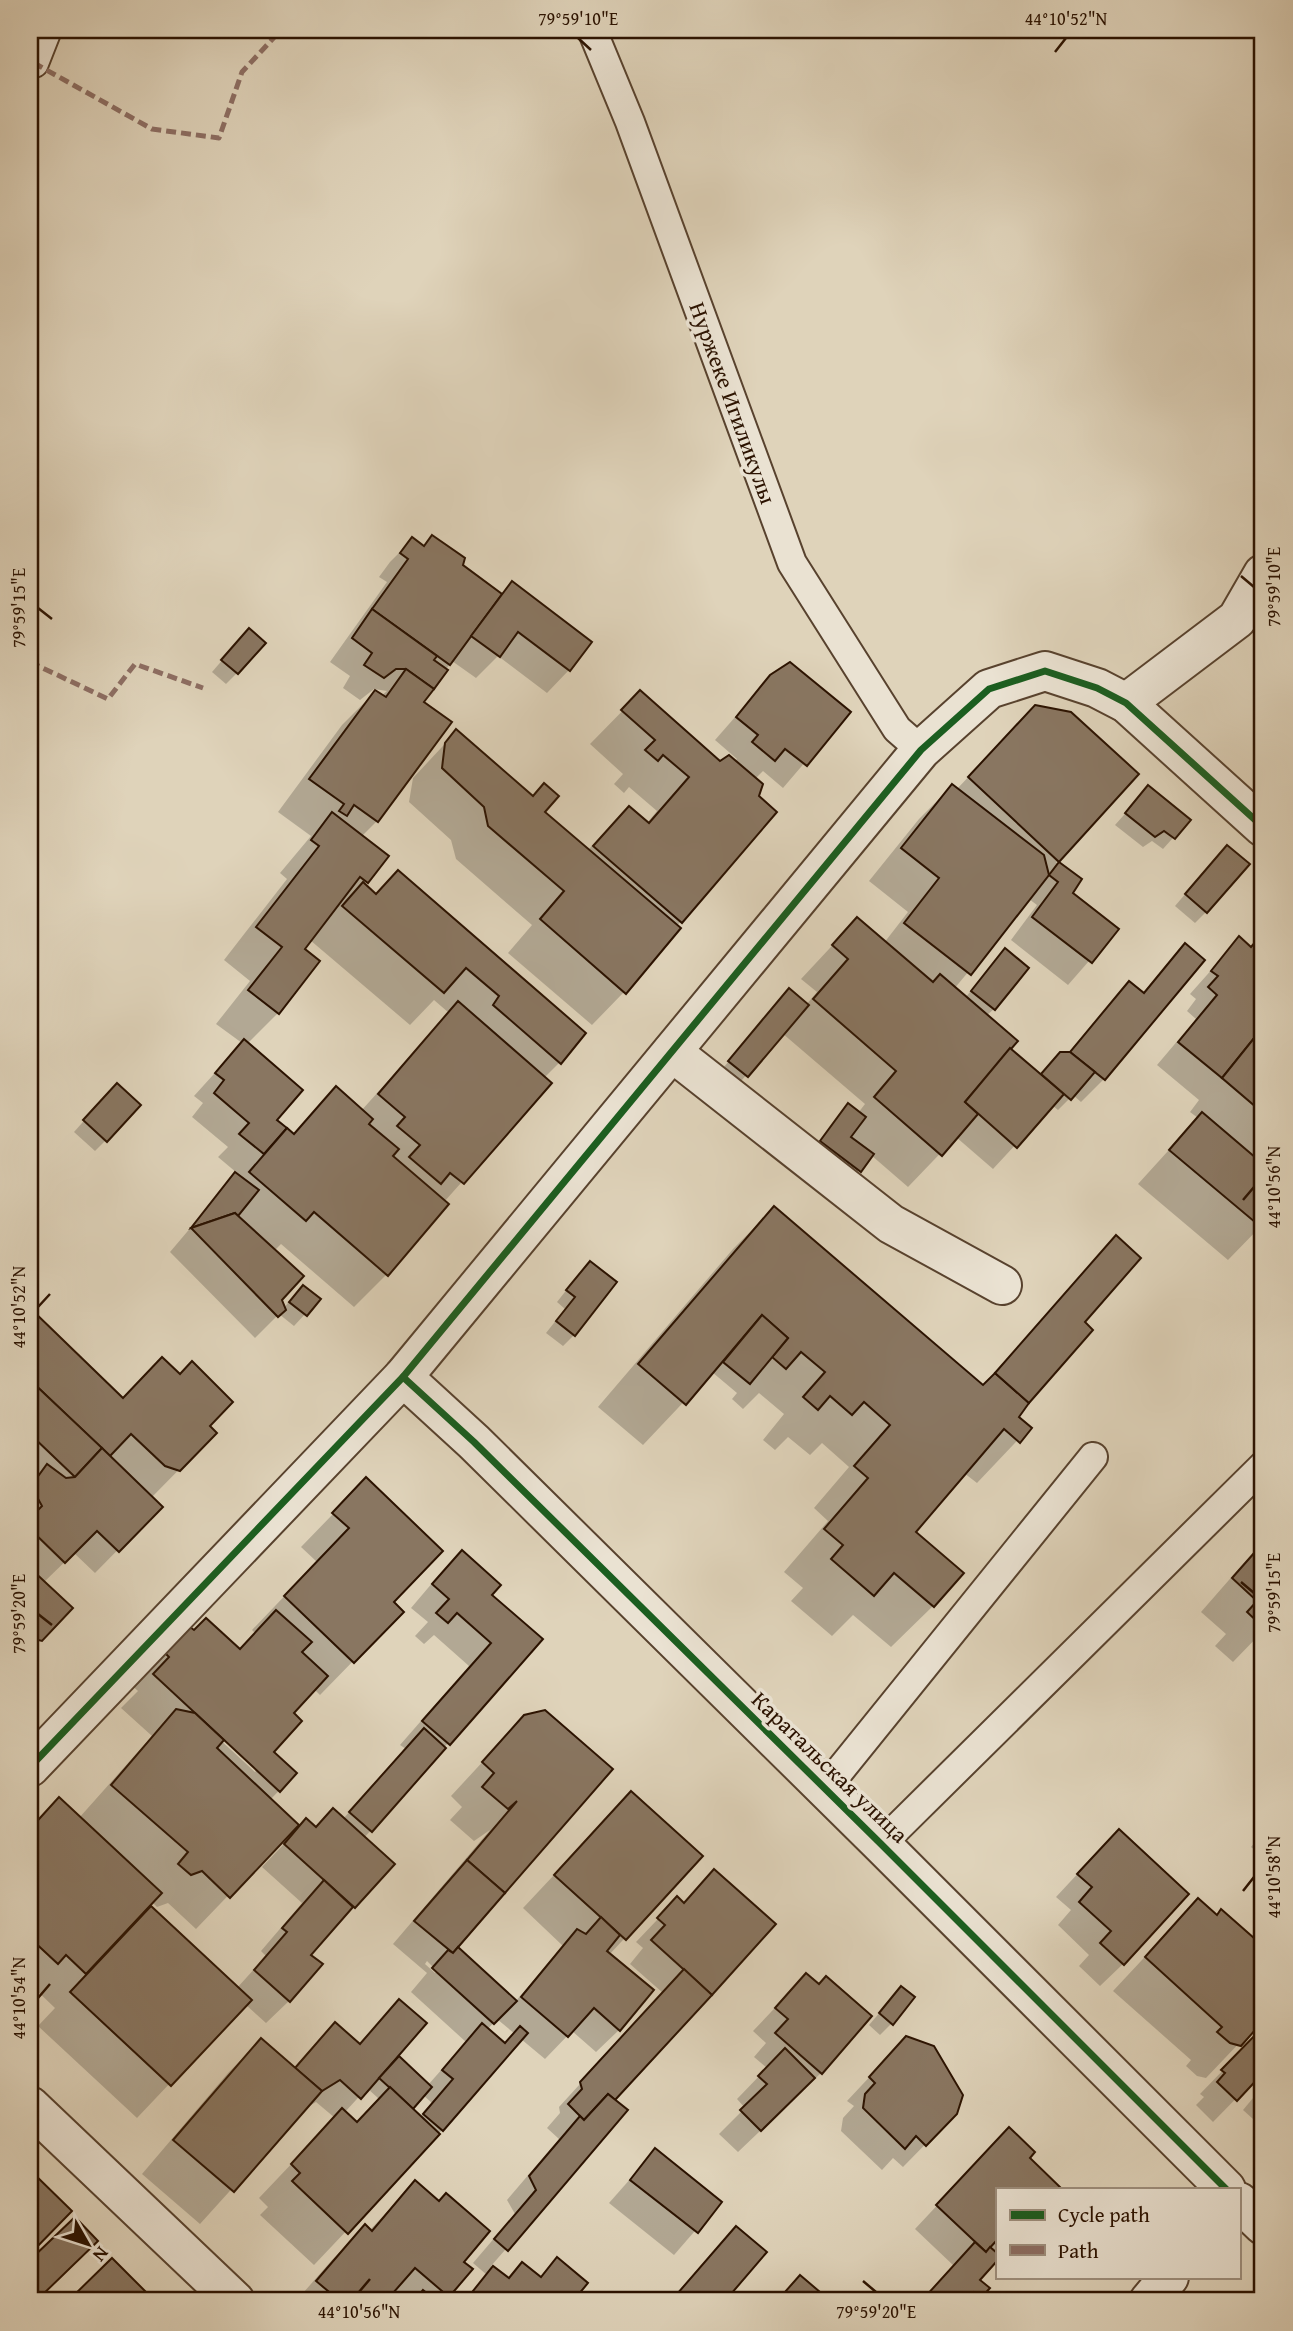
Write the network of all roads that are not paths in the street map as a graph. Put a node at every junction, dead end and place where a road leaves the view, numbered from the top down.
1 (47, 30) edge
2 (592, 30) edge
3 (30, 62) edge
4 (1263, 574) edge
5 (1126, 703) junction
6 (922, 750) junction
7 (1263, 827) edge
8 (671, 1052) junction
9 (1002, 1285) dead end
10 (404, 1377) junction
11 (1093, 1457) dead end
12 (1263, 1466) edge
13 (30, 1767) edge
14 (824, 1790) junction
15 (881, 1844) junction
16 (30, 2106) edge
17 (1225, 2188) edge
18 (1240, 2203) edge
19 (1263, 2225) edge
20 (1168, 2278) edge
21 (235, 2301) edge
22 (1149, 2301) edge

1 - 3 lane
2 - 6 lane, Нуржеке Игиликулы
4 - 5 street
5 - 6 street
5 - 7 street
6 - 8 street
8 - 9 street
8 - 10 street
10 - 13 street
10 - 14 street, Каратальская улица
11 - 14 lane
12 - 15 lane
14 - 15 street, Каратальская улица
15 - 17 street, Каратальская улица
16 - 21 street
18 - 19 street
20 - 22 street

